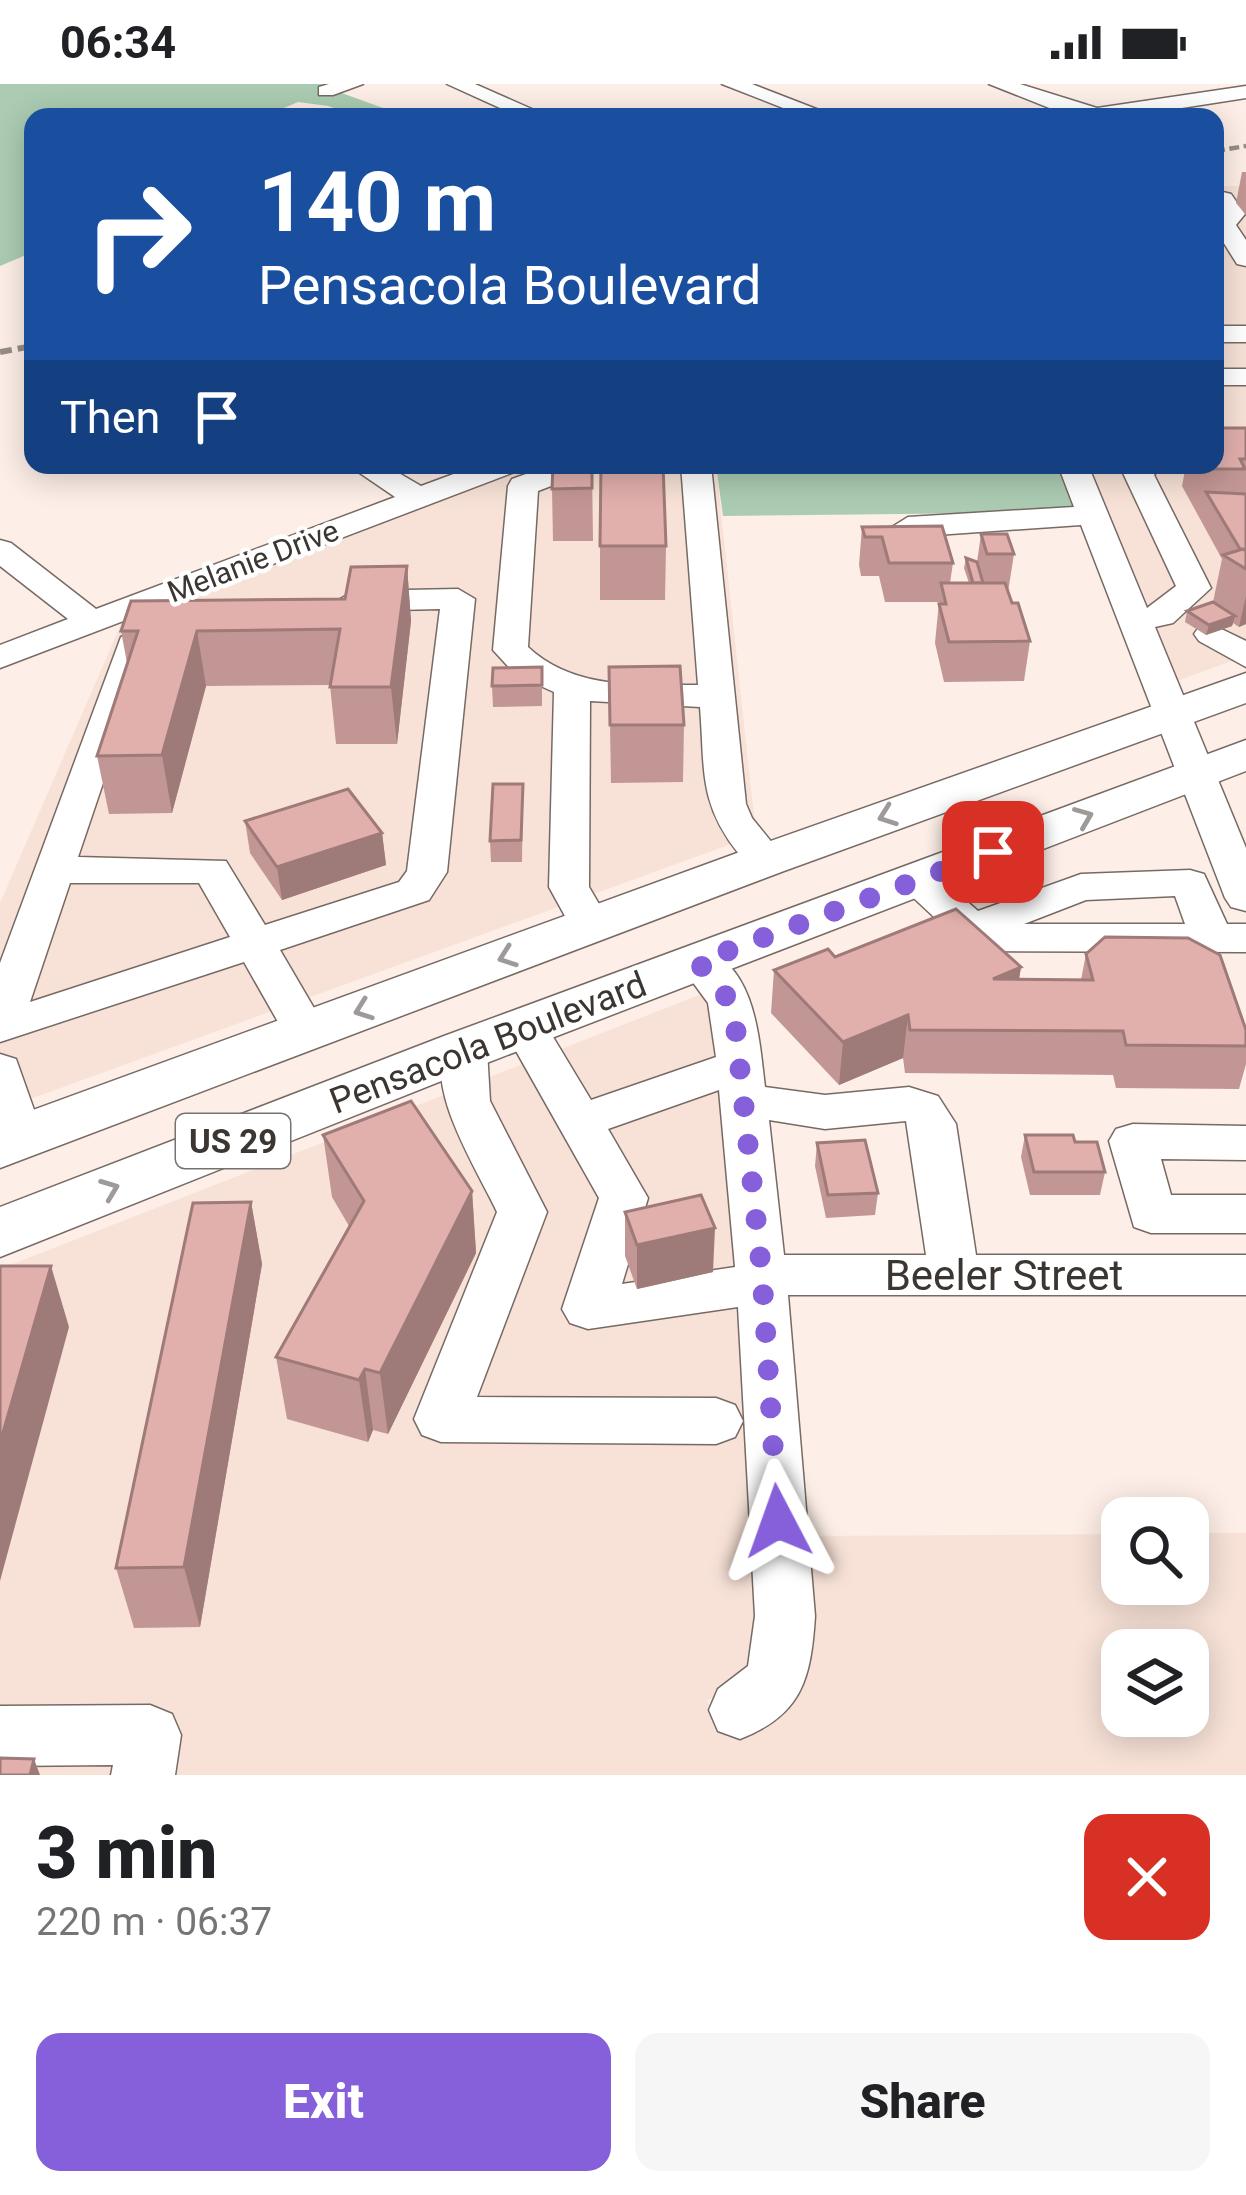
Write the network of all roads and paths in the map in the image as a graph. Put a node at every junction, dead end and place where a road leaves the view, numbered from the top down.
1 (353, 84) edge
2 (457, 84) edge
3 (732, 84) edge
4 (999, 84) edge
5 (326, 91) dead end
6 (1246, 92) edge
7 (517, 108) edge
8 (800, 108) edge
9 (1067, 108) edge
10 (1142, 108) edge
11 (1238, 233) edge
12 (1246, 259) edge
13 (379, 474) edge
14 (482, 474) edge
15 (554, 474) edge
16 (697, 474) edge
17 (1077, 474) edge
18 (1138, 474) edge
19 (419, 498) junction
20 (1093, 515) junction
21 (908, 527) edge
22 (0, 550) edge
23 (323, 602) edge
24 (255, 604) edge
25 (1134, 620) junction
26 (1190, 621) junction
27 (92, 622) junction
28 (1246, 656) edge
29 (0, 657) edge
30 (572, 686) junction
31 (1246, 687) edge
32 (718, 696) junction
33 (1173, 715) junction
34 (1246, 754) edge
35 (1198, 772) junction
36 (766, 860) junction
37 (54, 870) junction
38 (917, 879) junction
39 (1246, 898) edge
40 (817, 915) junction
41 (591, 926) junction
42 (1228, 938) edge
43 (256, 943) junction
44 (698, 962) junction
45 (421, 989) junction
46 (0, 1026) edge
47 (524, 1028) junction
48 (306, 1032) junction
49 (464, 1050) junction
50 (0, 1070) edge
51 (741, 1083) junction
52 (579, 1121) junction
53 (10, 1142) edge
54 (1246, 1143) edge
55 (1246, 1214) edge
56 (0, 1232) edge
57 (954, 1275) junction
58 (1246, 1275) edge
59 (762, 1279) junction
60 (716, 1420) dead end
61 (740, 1710) dead end
62 (0, 1736) edge
63 (142, 1775) edge

1 - 5 street
2 - 7 street
3 - 8 street
4 - 9 street
6 - 10 street
11 - 12 street
13 - 19 street
14 - 19 street, Melanie Drive
15 - 30 street
16 - 32 street
17 - 20 street
18 - 26 street
19 - 27 street, Melanie Drive
20 - 21 street
20 - 25 street
22 - 27 street
23 - 43 street
24 - 37 street
25 - 26 street
25 - 33 street
26 - 28 street
27 - 29 street, Melanie Drive
30 - 32 street
30 - 41 street
31 - 33 main road, Pensacola Boulevard / US 29
32 - 36 street
33 - 35 street
33 -> 36 main road, Pensacola Boulevard / US 29
34 - 35 main road, Pensacola Boulevard / US 29
38 -> 35 main road, Pensacola Boulevard / US 29
35 - 39 street
36 - 40 main road
36 - 41 main road, Pensacola Boulevard / US 29
37 - 43 street
37 - 46 street
38 - 40 main road, Pensacola Boulevard / US 29
38 - 42 street
40 - 44 main road, Pensacola Boulevard / US 29
41 -> 45 main road, Pensacola Boulevard / US 29
43 - 46 street
43 - 48 street
44 - 47 main road, Pensacola Boulevard / US 29
44 - 51 street
45 -> 48 main road, Pensacola Boulevard / US 29
45 - 49 main road
47 - 49 main road, Pensacola Boulevard / US 29
47 - 52 street
48 - 53 main road, Pensacola Boulevard / US 29
56 -> 49 main road, Pensacola Boulevard / US 29
49 - 60 street
50 - 53 street
51 - 52 street
51 - 57 street
51 - 59 street
52 - 59 street, Beeler Street
54 - 55 street
57 - 58 street, Beeler Street
57 - 59 street, Beeler Street
59 - 61 street
62 - 63 street

